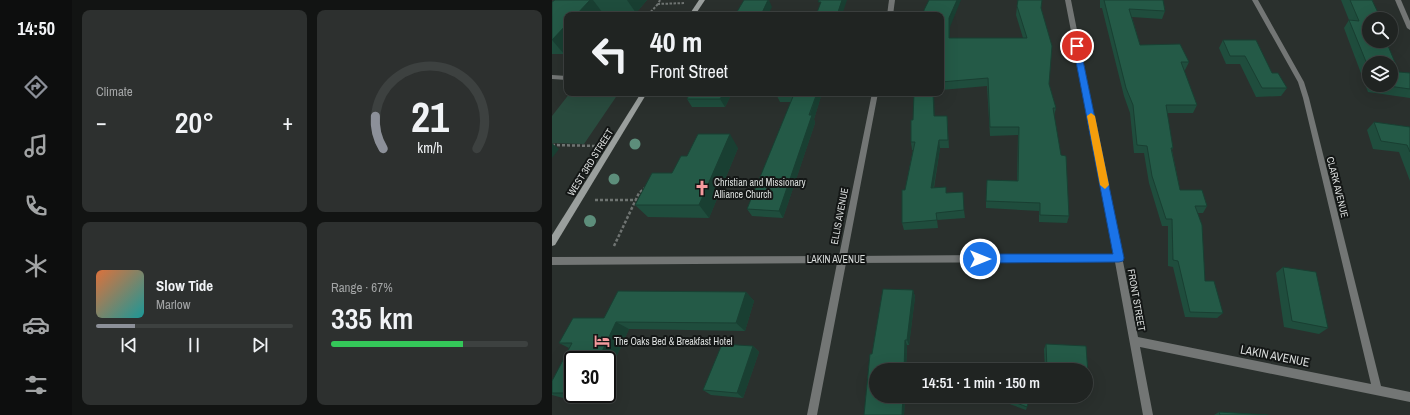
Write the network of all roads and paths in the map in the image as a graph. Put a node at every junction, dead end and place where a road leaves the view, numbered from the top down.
1 (660, 0) edge
2 (702, 0) edge
3 (892, 0) edge
4 (1068, 0) edge
5 (1255, 0) edge
6 (1398, 0) edge
7 (679, 3) dead end
8 (658, 4) junction
9 (651, 12) edge
10 (694, 12) edge
11 (890, 12) edge
12 (1410, 28) edge
13 (552, 77) edge
14 (564, 78) edge
15 (642, 96) edge
16 (874, 96) edge
17 (552, 145) edge
18 (612, 146) junction
19 (650, 184) edge
20 (578, 200) junction
21 (636, 200) junction
22 (552, 242) edge
23 (1119, 258) junction
24 (842, 259) junction
25 (552, 261) edge
26 (606, 261) junction
27 (1134, 341) junction
28 (1377, 390) junction
29 (1410, 397) edge
30 (812, 415) edge
31 (1148, 415) edge

1 - 8 path
2 - 10 street
3 - 11 street
4 - 23 street, FRONT STREET
5 - 28 street, CLARK AVENUE
6 - 12 street
7 - 8 path
8 - 9 path
13 - 14 street
15 - 18 street, WEST 3RD STREET
16 - 24 street, ELLIS AVENUE
17 - 18 path
18 - 20 street, WEST 3RD STREET
19 - 21 path
20 - 21 path
20 - 22 street, WEST 3RD STREET
21 - 26 path
23 - 24 street, LAKIN AVENUE
23 - 27 street, FRONT STREET
24 - 26 street, LAKIN AVENUE
24 - 30 street, ELLIS AVENUE
25 - 26 street, LAKIN AVENUE
27 - 28 street, LAKIN AVENUE
27 - 31 street, FRONT STREET
28 - 29 street, LAKIN AVENUE

